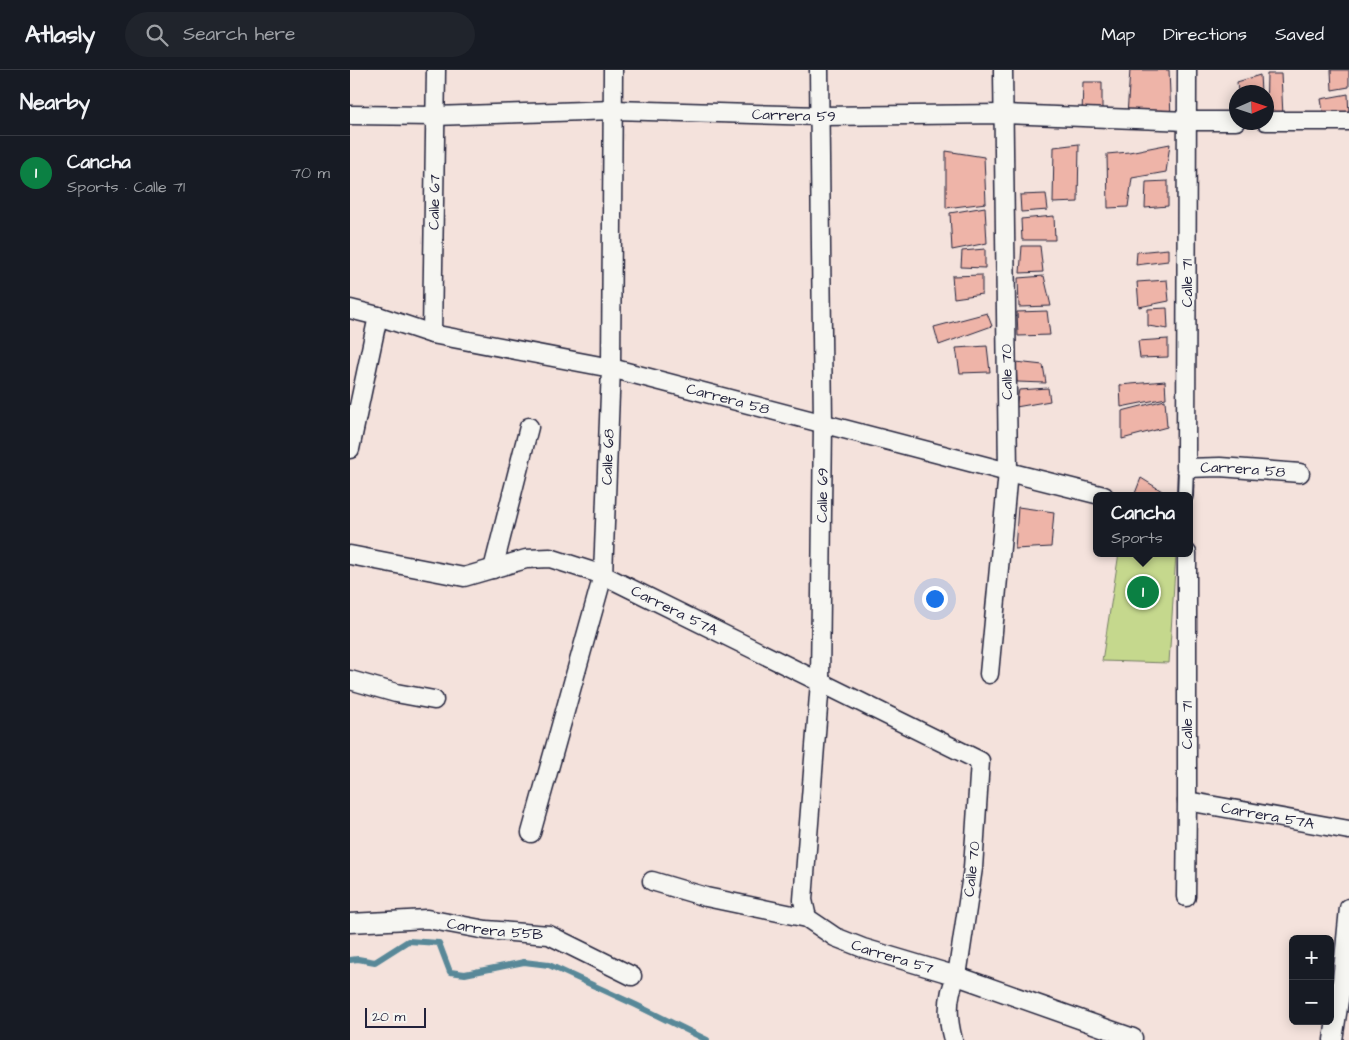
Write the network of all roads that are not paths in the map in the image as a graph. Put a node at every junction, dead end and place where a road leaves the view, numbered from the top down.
1 (436, 70) edge
2 (614, 70) edge
3 (819, 70) edge
4 (1003, 70) edge
5 (1187, 70) edge
6 (614, 110) junction
7 (1004, 114) junction
8 (350, 115) edge
9 (436, 116) junction
10 (820, 116) junction
11 (1188, 121) junction
12 (1229, 121) edge
13 (1274, 121) edge
14 (1349, 121) edge
15 (350, 309) edge
16 (378, 316) junction
17 (432, 334) junction
18 (611, 368) junction
19 (823, 423) junction
20 (528, 427) dead end
21 (350, 450) edge
22 (1186, 468) junction
23 (1008, 472) junction
24 (1300, 473) dead end
25 (1185, 492) edge
26 (1093, 493) edge
27 (350, 555) edge
28 (1187, 557) edge
29 (492, 569) junction
30 (603, 575) junction
31 (989, 674) dead end
32 (350, 680) edge
33 (820, 682) junction
34 (434, 700) dead end
35 (980, 761) joint
36 (1188, 801) junction
37 (1349, 830) edge
38 (531, 833) dead end
39 (652, 881) dead end
40 (1186, 896) dead end
41 (1349, 908) edge
42 (807, 918) junction
43 (350, 923) edge
44 (632, 976) dead end
45 (957, 976) junction
46 (1133, 1038) dead end
47 (953, 1040) edge
48 (1333, 1040) edge

1 - 9 street, Calle 67
2 - 6 street, Calle 68
3 - 10 street, Calle 69
4 - 7 street, Calle 70
5 - 11 street, Calle 71
6 - 9 street, Carrera 59
6 - 10 street, Carrera 59
6 - 18 street, Calle 68
7 - 10 street, Carrera 59
7 - 11 street, Carrera 59
7 - 23 street, Calle 70
8 - 9 street, Carrera 59
9 - 17 street, Calle 67
10 - 19 street, Calle 69
11 - 12 street, Carrera 59
11 - 22 street, Calle 71
13 - 14 street
15 - 16 street, Carrera 58
16 - 17 street, Carrera 58
16 - 21 street
17 - 18 street, Carrera 58
18 - 19 street, Carrera 58
18 - 30 street, Calle 68
19 - 23 street, Carrera 58
19 - 33 street, Calle 69
20 - 29 street
22 - 24 street, Carrera 58
22 - 25 street, Calle 71
23 - 26 street, Carrera 58
23 - 31 street, Calle 70
27 - 29 street, Carrera 57A
28 - 36 street, Calle 71
29 - 30 street, Carrera 57A
30 - 33 street, Carrera 57A
30 - 38 street, Calle 68
32 - 34 street
33 - 35 street, Carrera 57A
33 - 42 street, Calle 69
35 - 45 street, Calle 70
36 - 37 street, Carrera 57A
36 - 40 street, Calle 71
39 - 42 street, Carrera 57
41 - 48 street
42 - 45 street, Carrera 57
43 - 44 street, Carrera 55B
45 - 46 street, Carrera 57
45 - 47 street, Calle 70

